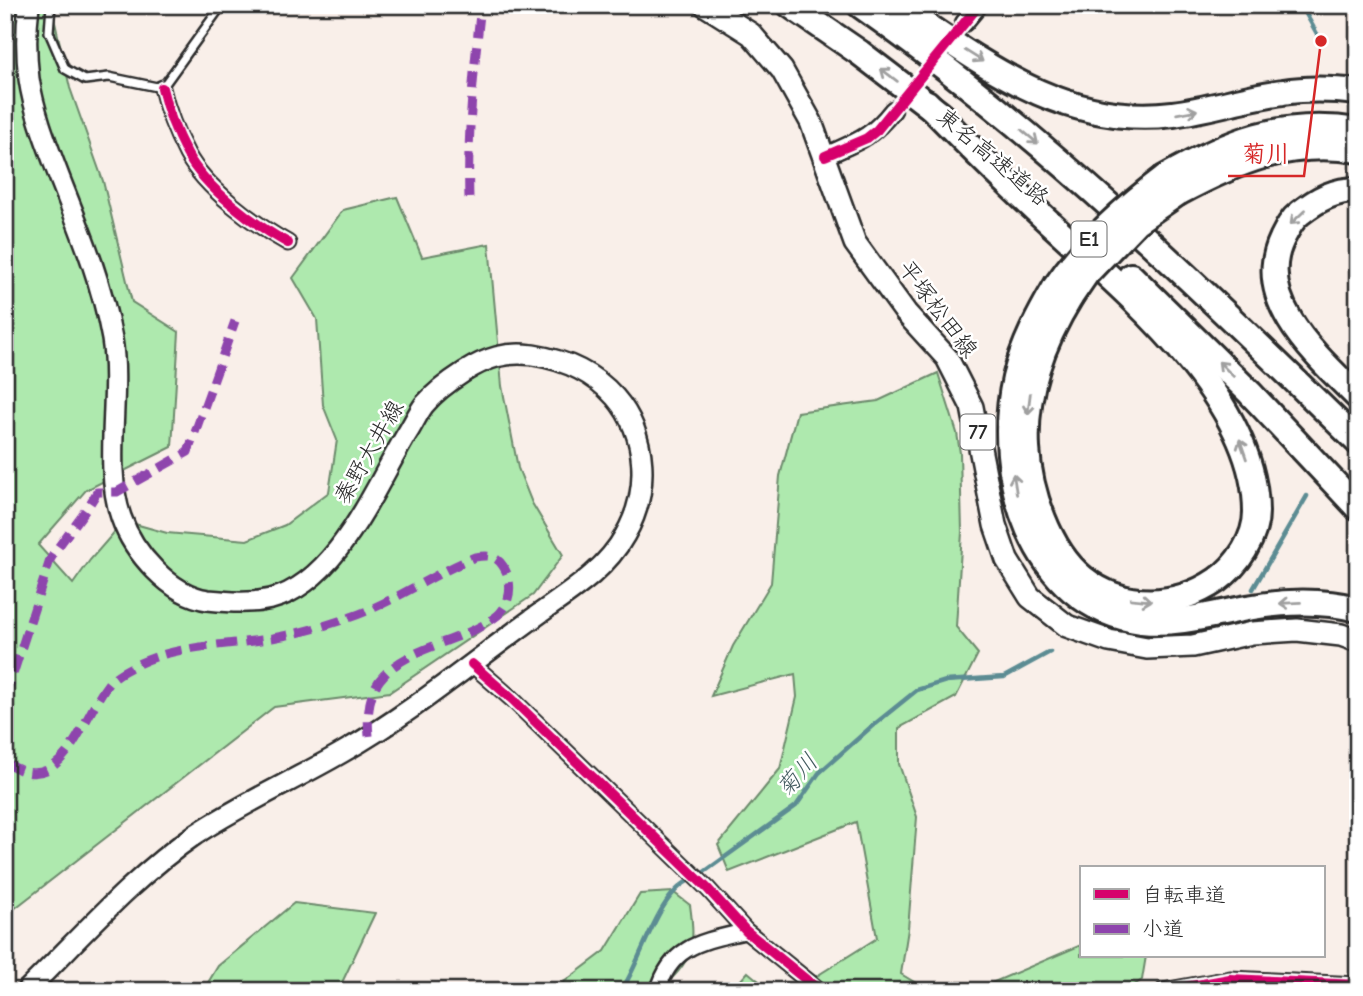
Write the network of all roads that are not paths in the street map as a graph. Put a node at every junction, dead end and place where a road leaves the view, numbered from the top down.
1 (29, 5) edge
2 (51, 5) edge
3 (222, 5) edge
4 (705, 5) edge
5 (790, 5) edge
6 (860, 5) edge
7 (896, 5) edge
8 (979, 5) edge
9 (964, 23) tunnel mouth
10 (162, 88) junction
11 (1358, 92) edge
12 (927, 103) junction
13 (893, 110) tunnel mouth
14 (1358, 131) edge
15 (1358, 150) edge
16 (825, 156) junction
17 (1171, 185) junction
18 (1358, 190) edge
19 (288, 243) dead end
20 (1156, 248) junction
21 (1063, 291) junction
22 (1358, 397) edge
23 (1358, 442) edge
24 (1358, 460) edge
25 (1358, 508) edge
26 (1358, 609) edge
27 (1358, 641) edge
28 (472, 664) junction
29 (746, 931) junction
30 (1358, 985) edge
31 (26, 991) edge
32 (658, 991) edge
33 (820, 991) edge
34 (1163, 991) edge

1 - 28 main road, 秦野大井線
2 - 10 lane
3 - 10 lane
4 - 16 main road, 平塚松田線 / 77
12 -> 5 highway, 東名高速道路 / E1
6 -> 20 highway, 東名高速道路 / E1
7 -> 11 highway
8 - 9 street
10 - 19 street
21 -> 12 highway
25 -> 12 highway, 東名高速道路 / E1
13 - 16 street
14 - 17 highway
15 - 17 highway
16 - 27 main road, 平塚松田線 / 77
17 - 21 highway, bridge
18 -> 22 highway
20 - 23 highway, E1
20 - 24 highway, E1
26 -> 21 highway
28 - 29 street
28 - 31 main road, 秦野大井線
29 - 32 street
29 - 33 street
30 - 34 street

